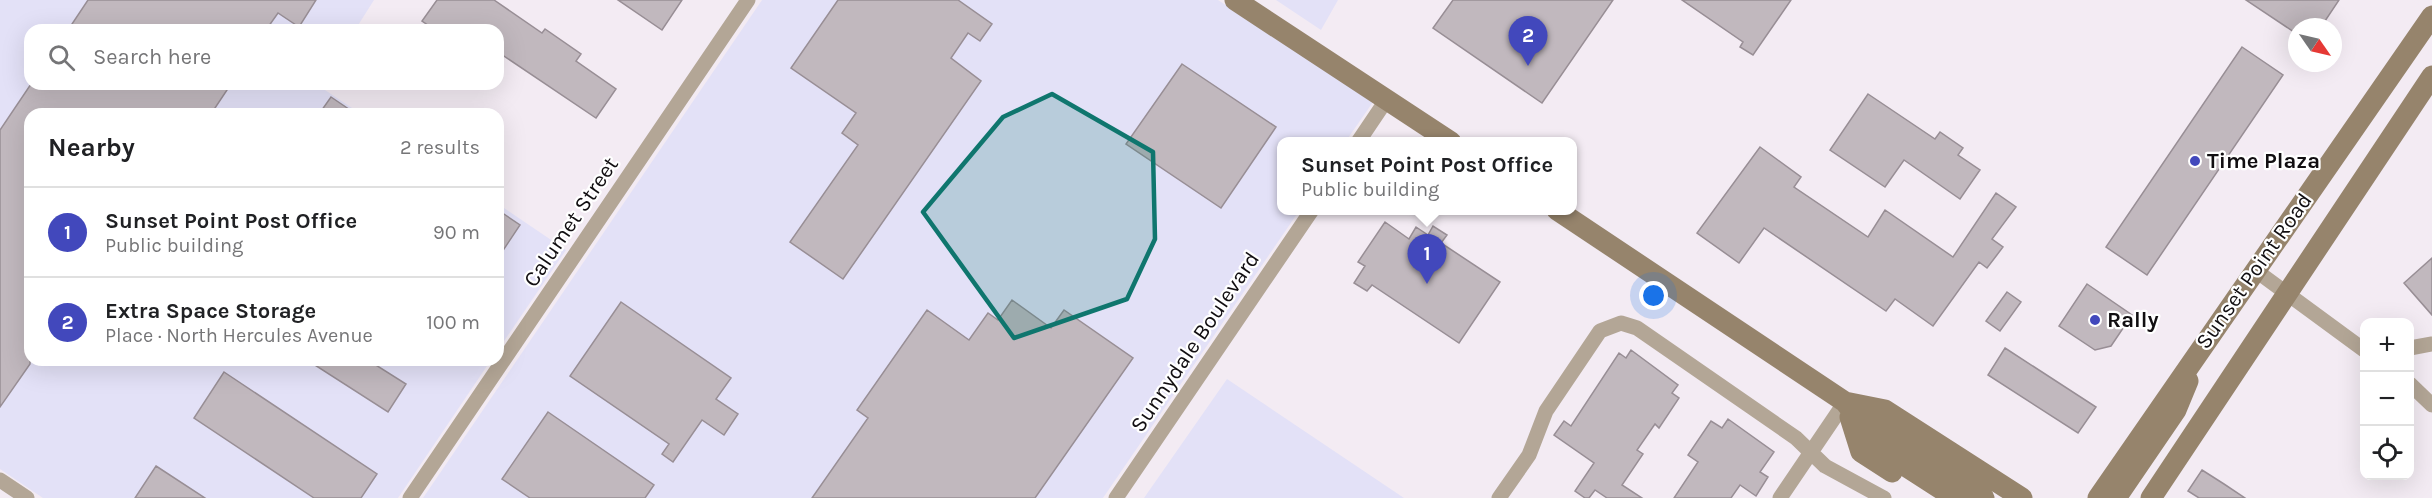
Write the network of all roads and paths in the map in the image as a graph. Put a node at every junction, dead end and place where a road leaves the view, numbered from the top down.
1 (748, 0) edge
2 (1235, 0) edge
3 (2432, 16) edge
4 (2432, 76) edge
5 (1387, 99) junction
6 (1361, 137) edge
7 (1446, 137) edge
8 (1309, 215) edge
9 (1564, 215) edge
10 (2255, 270) junction
11 (2287, 291) junction
12 (2432, 344) edge
13 (2360, 347) edge
14 (2414, 347) edge
15 (2200, 349) junction
16 (504, 360) edge
17 (500, 366) edge
18 (2414, 389) edge
19 (1845, 402) junction
20 (2432, 405) edge
21 (1811, 451) junction
22 (0, 480) edge
23 (27, 498) edge
24 (410, 498) edge
25 (1116, 498) edge
26 (1499, 498) edge
27 (1780, 498) edge
28 (1884, 498) edge
29 (1932, 498) edge
30 (1955, 498) edge
31 (1984, 498) edge
32 (2022, 498) edge
33 (2097, 498) edge
34 (2116, 498) edge
35 (2151, 498) edge

1 - 16 street, Calumet Street
2 - 5 main road
3 - 10 main road, Sunset Point Road
4 - 11 main road, Sunset Point Road
5 - 6 street
5 - 7 main road
8 - 25 street, Sunnydale Boulevard
9 - 19 main road
10 - 11 street
10 - 15 main road, Sunset Point Road
11 - 13 street
11 - 35 main road, Sunset Point Road
12 - 14 street
15 - 33 main road, Sunset Point Road
15 - 34 main road
17 - 24 street, Calumet Street
18 - 20 street
19 - 21 street
19 - 29 main road
19 - 30 main road
19 - 31 main road
19 - 32 main road
21 - 26 street
21 - 27 street
21 - 28 street
22 - 23 street

